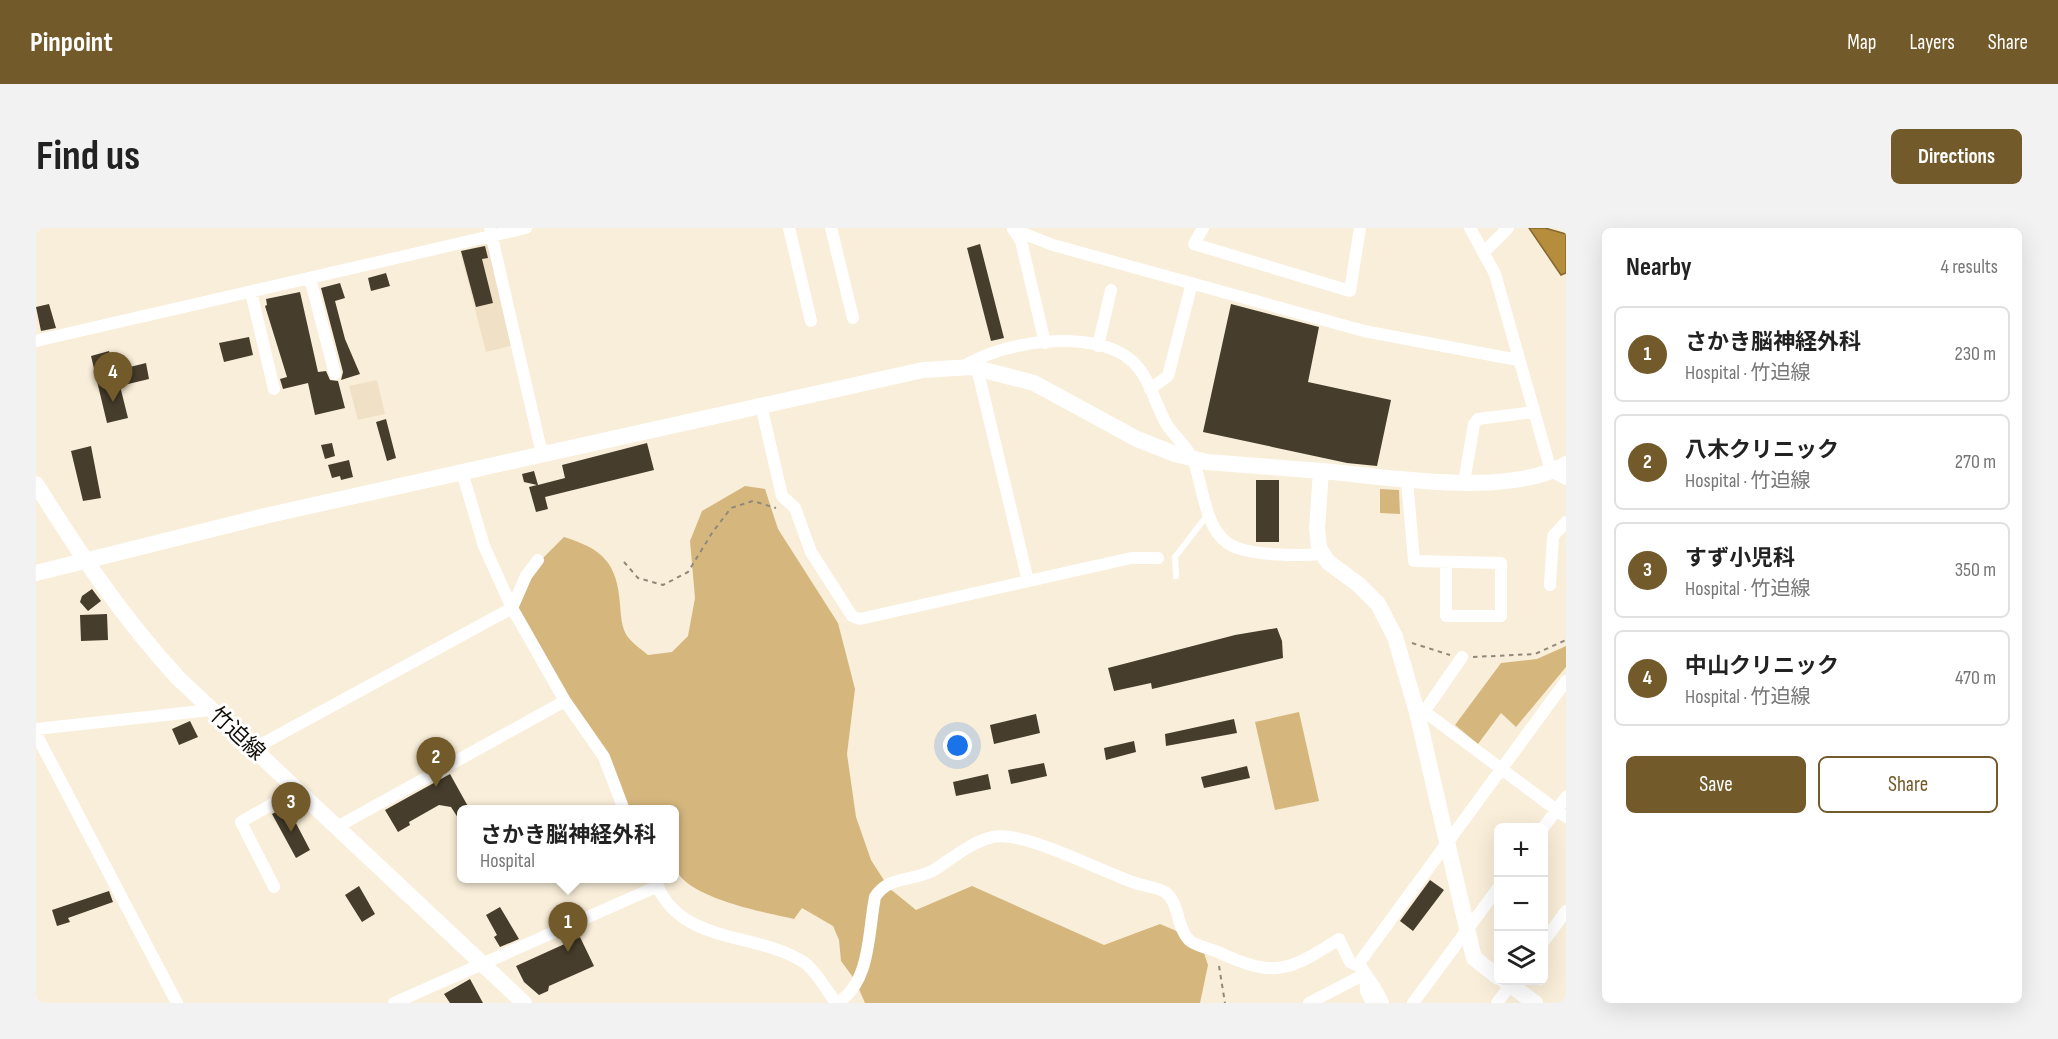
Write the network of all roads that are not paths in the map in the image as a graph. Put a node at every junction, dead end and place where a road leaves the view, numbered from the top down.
1 (526, 228) edge
2 (789, 228) edge
3 (831, 228) edge
4 (1203, 228) edge
5 (1360, 228) edge
6 (1470, 228) edge
7 (1508, 228) edge
8 (1015, 229) edge
9 (490, 232) edge
10 (1484, 252) junction
11 (310, 278) junction
12 (1192, 283) junction
13 (1111, 290) dead end
14 (251, 292) junction
15 (853, 318) dead end
16 (812, 321) dead end
17 (36, 341) edge
18 (1045, 343) junction
19 (1098, 346) junction
20 (1518, 360) junction
21 (969, 368) junction
22 (335, 374) dead end
23 (274, 389) dead end
24 (1150, 389) junction
25 (760, 405) junction
26 (1534, 412) junction
27 (542, 454) junction
28 (1193, 459) junction
29 (1322, 471) junction
30 (1561, 471) edge
31 (462, 472) junction
32 (1407, 480) junction
33 (1464, 482) junction
34 (36, 484) edge
35 (1209, 513) junction
36 (1566, 522) edge
37 (1323, 554) junction
38 (1158, 558) dead end
39 (537, 560) dead end
40 (84, 562) junction
41 (1446, 562) junction
42 (36, 573) edge
43 (1176, 576) dead end
44 (1028, 581) junction
45 (1550, 585) dead end
46 (512, 608) junction
47 (1462, 657) road end
48 (1566, 681) edge
49 (565, 701) junction
50 (211, 710) junction
51 (1420, 712) junction
52 (36, 729) edge
53 (36, 734) edge
54 (253, 749) junction
55 (1501, 768) junction
56 (297, 790) junction
57 (1566, 797) edge
58 (622, 805) edge
59 (1561, 813) edge
60 (1548, 824) edge
61 (337, 827) junction
62 (1447, 842) junction
63 (654, 883) edge
64 (657, 883) edge
65 (274, 888) dead end
66 (1494, 893) edge
67 (1566, 911) edge
68 (1468, 929) junction
69 (1548, 936) edge
70 (482, 963) junction
71 (1363, 971) junction
72 (1494, 972) edge
73 (1505, 985) edge
74 (1512, 985) edge
75 (177, 1003) edge
76 (394, 1003) edge
77 (524, 1003) edge
78 (836, 1003) edge
79 (1309, 1003) edge
80 (1372, 1003) edge
81 (1383, 1003) edge
82 (1413, 1003) edge
83 (1497, 1003) edge
84 (1535, 1003) edge

1 - 9 street
2 - 16 street
3 - 15 street
4 - 5 street
6 - 10 street
7 - 10 street
8 - 12 street
8 - 18 street
9 - 11 street
9 - 27 street
10 - 20 street
11 - 14 street
11 - 22 street
12 - 20 street
12 - 24 street
13 - 19 street
14 - 17 street
14 - 23 street
18 - 19 street
18 - 21 street
19 - 24 street
20 - 26 street
21 - 25 street
21 - 28 street
21 - 44 street
24 - 28 street
25 - 27 street
25 - 44 street
26 - 30 street
26 - 33 street
27 - 31 street
28 - 29 street
28 - 35 street
29 - 32 street
29 - 37 street
30 - 33 street
31 - 40 street
31 - 46 street
32 - 33 street
32 - 41 street
34 - 40 street, 竹迫線
35 - 37 street
35 - 43 lane
36 - 45 street
37 - 51 street
38 - 44 street
39 - 46 street
40 - 42 street
40 - 50 street, 竹迫線
41 - 41 street
46 - 49 street
46 - 54 street
47 - 51 street
48 - 55 street
49 - 58 street
49 - 61 street
50 - 52 street
50 - 54 street, 竹迫線
51 - 55 street
51 - 62 street
53 - 75 street
54 - 56 street, 竹迫線
55 - 59 street
55 - 62 street
56 - 61 street, 竹迫線
56 - 65 street
57 - 59 street
59 - 60 street
61 - 70 street, 竹迫線
62 - 68 street
62 - 71 street
63 - 70 street
64 - 78 street
66 - 68 street
67 - 69 street
68 - 72 street
68 - 82 street
70 - 76 street
70 - 77 street, 竹迫線
71 - 78 street
71 - 79 street
71 - 80 street
71 - 81 street
73 - 83 street
74 - 84 street

